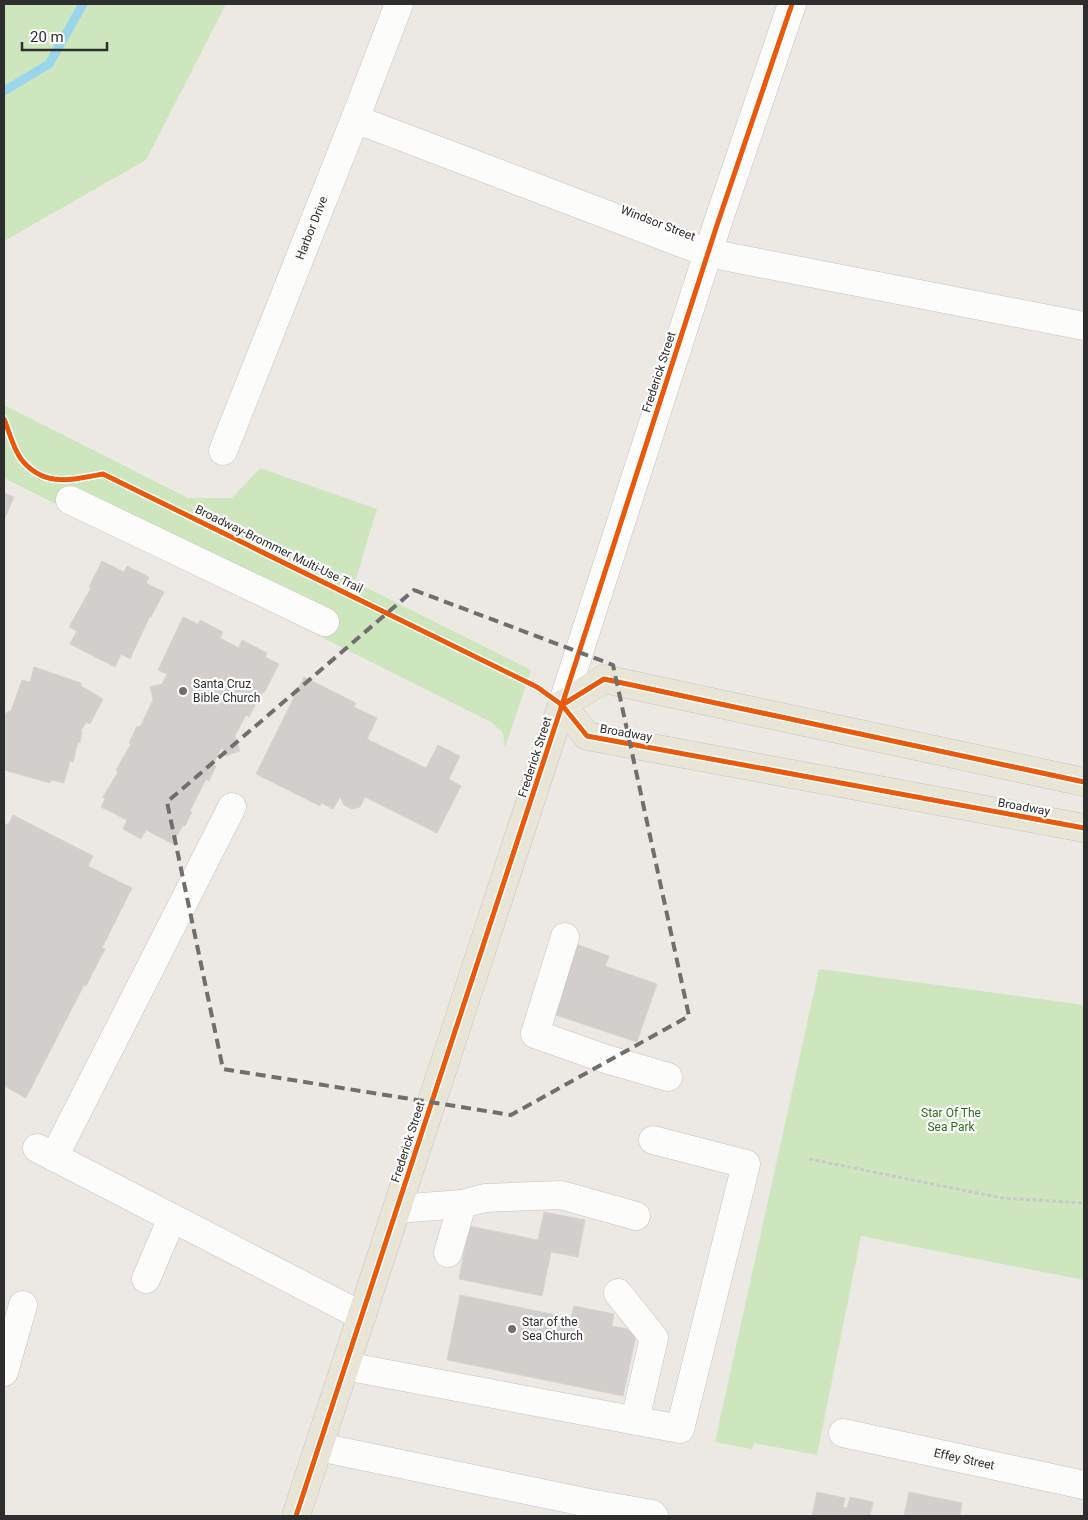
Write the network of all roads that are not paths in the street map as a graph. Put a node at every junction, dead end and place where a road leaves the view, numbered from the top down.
1 (399, 4) edge
2 (792, 4) edge
3 (355, 120) junction
4 (708, 253) junction
5 (1084, 326) edge
6 (223, 451) dead end
7 (70, 500) dead end
8 (325, 622) dead end
9 (562, 705) junction
10 (1084, 782) edge
11 (232, 807) dead end
12 (1084, 828) edge
13 (565, 937) dead end
14 (668, 1077) dead end
15 (653, 1140) dead end
16 (462, 1204) junction
17 (397, 1208) junction
18 (636, 1216) dead end
19 (172, 1218) junction
20 (448, 1253) dead end
21 (146, 1279) dead end
22 (618, 1293) dead end
23 (23, 1305) dead end
24 (362, 1316) junction
25 (345, 1366) junction
26 (4, 1372) edge
27 (635, 1420) junction
28 (842, 1433) dead end
29 (319, 1446) junction
30 (1084, 1485) edge
31 (296, 1516) edge
32 (654, 1516) edge

1 - 3 street, Harbor Drive
2 - 4 street, Frederick Street
3 - 4 street, Windsor Street
3 - 6 street, Harbor Drive
4 - 5 street, Windsor Street
4 - 9 street, Frederick Street
7 - 8 street
9 - 10 main road
9 - 12 main road, Broadway
9 - 17 main road, Frederick Street
11 - 19 street
13 - 14 street
15 - 27 street
16 - 17 street
16 - 18 street
16 - 20 street
17 - 24 main road, Frederick Street
19 - 21 street
19 - 24 street
22 - 27 street
23 - 26 street
24 - 25 main road, Frederick Street
25 - 27 street
25 - 29 main road, Frederick Street
28 - 30 street, Effey Street
29 - 31 main road, Frederick Street
29 - 32 street

